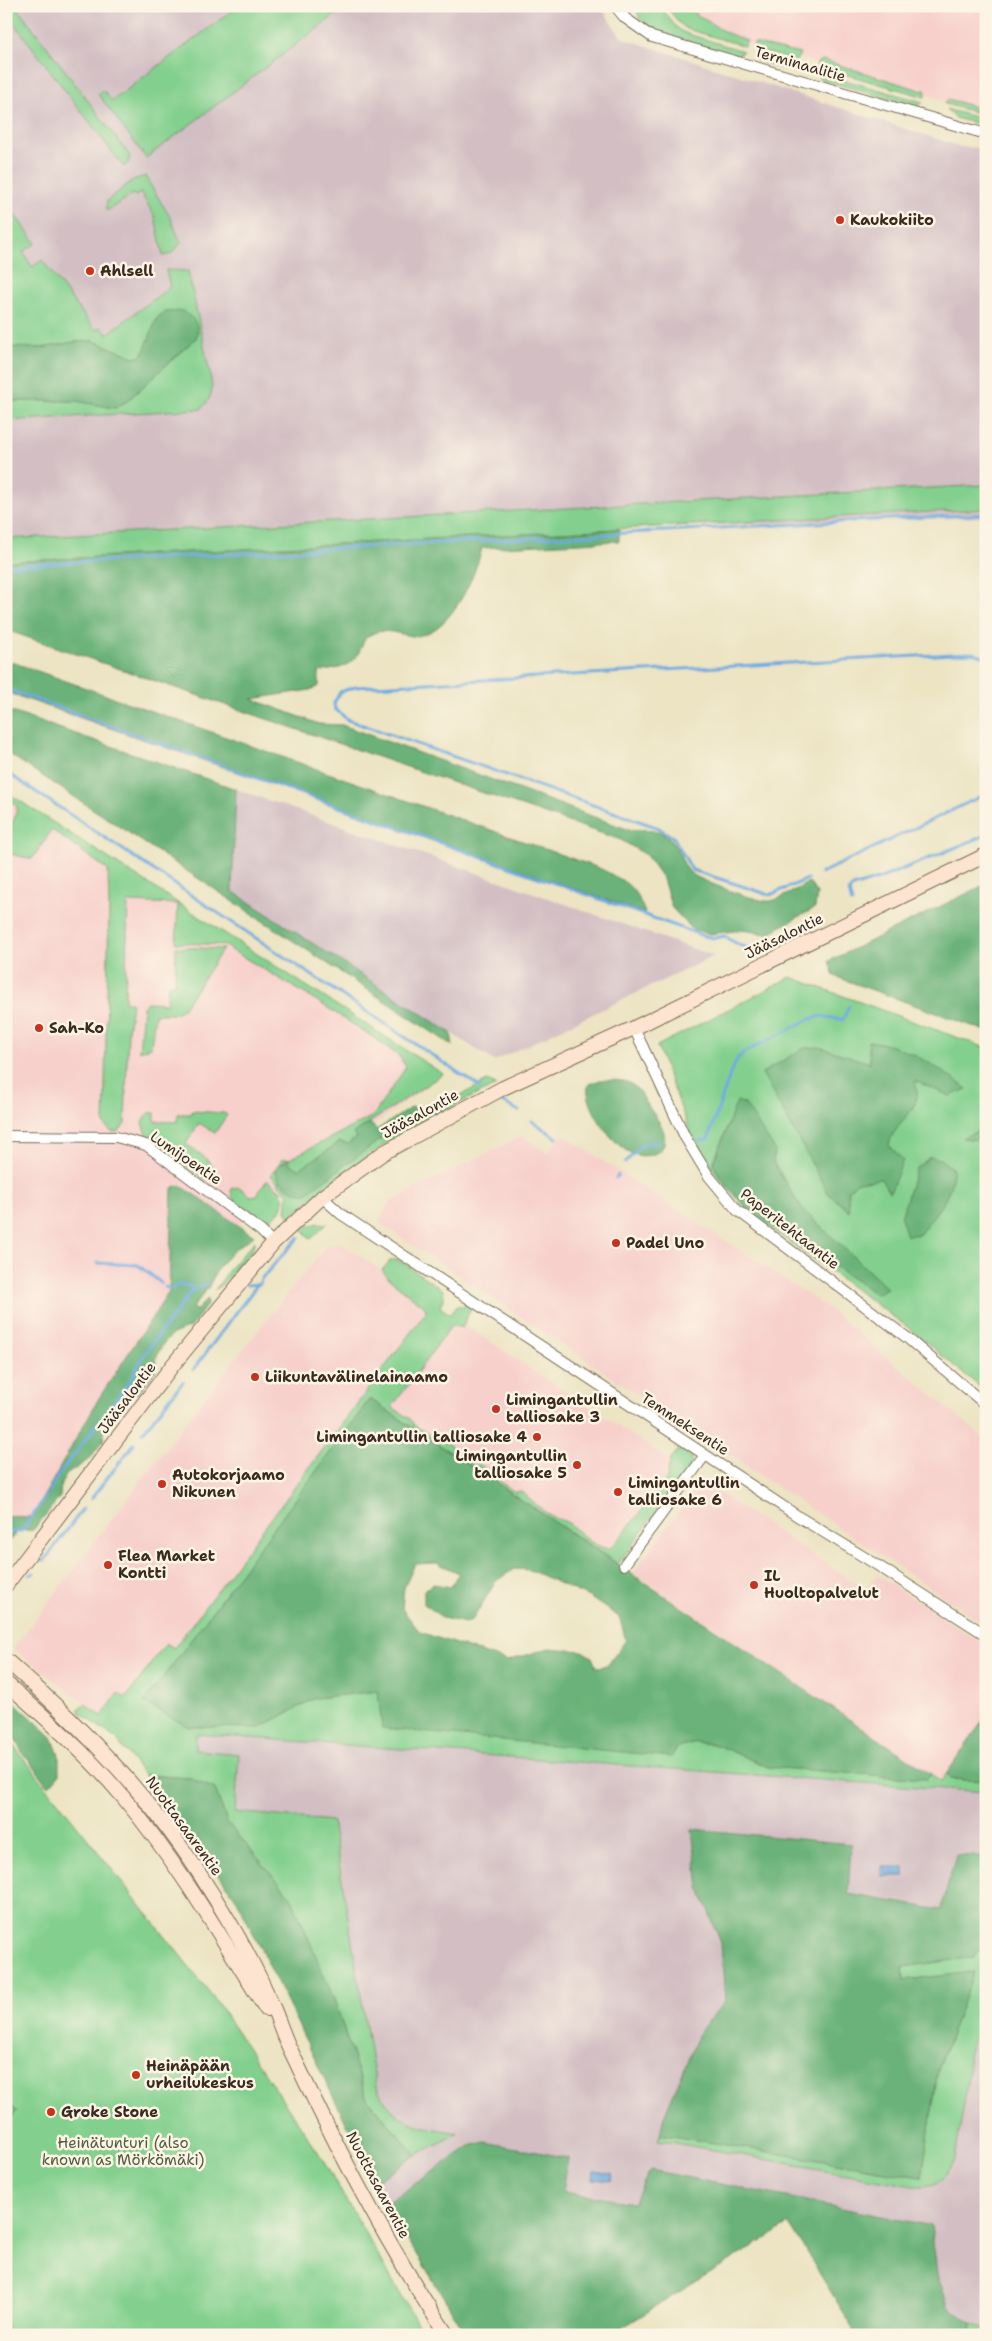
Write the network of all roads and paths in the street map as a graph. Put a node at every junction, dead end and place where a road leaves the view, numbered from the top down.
1 (615, 6) edge
2 (986, 134) edge
3 (986, 855) edge
4 (634, 1028) junction
5 (6, 1136) edge
6 (322, 1197) junction
7 (272, 1243) junction
8 (986, 1405) edge
9 (705, 1455) junction
10 (624, 1565) dead end
11 (7, 1583) edge
12 (986, 1635) edge
13 (6, 1660) edge
14 (6, 1683) edge
15 (288, 2046) junction
16 (447, 2335) edge

1 - 2 street, Terminaalitie
3 - 4 street, Jääsalontie
4 - 6 street, Jääsalontie
4 - 8 street, Paperitehtaantie
5 - 7 street, Lumijoentie
6 - 7 street, Jääsalontie
6 - 9 street, Temmeksentie
7 - 11 street, Jääsalontie
9 - 10 street
9 - 12 street, Temmeksentie
13 - 15 street, Nuottasaarentie
14 - 15 street, Nuottasaarentie
15 - 16 street, Nuottasaarentie

